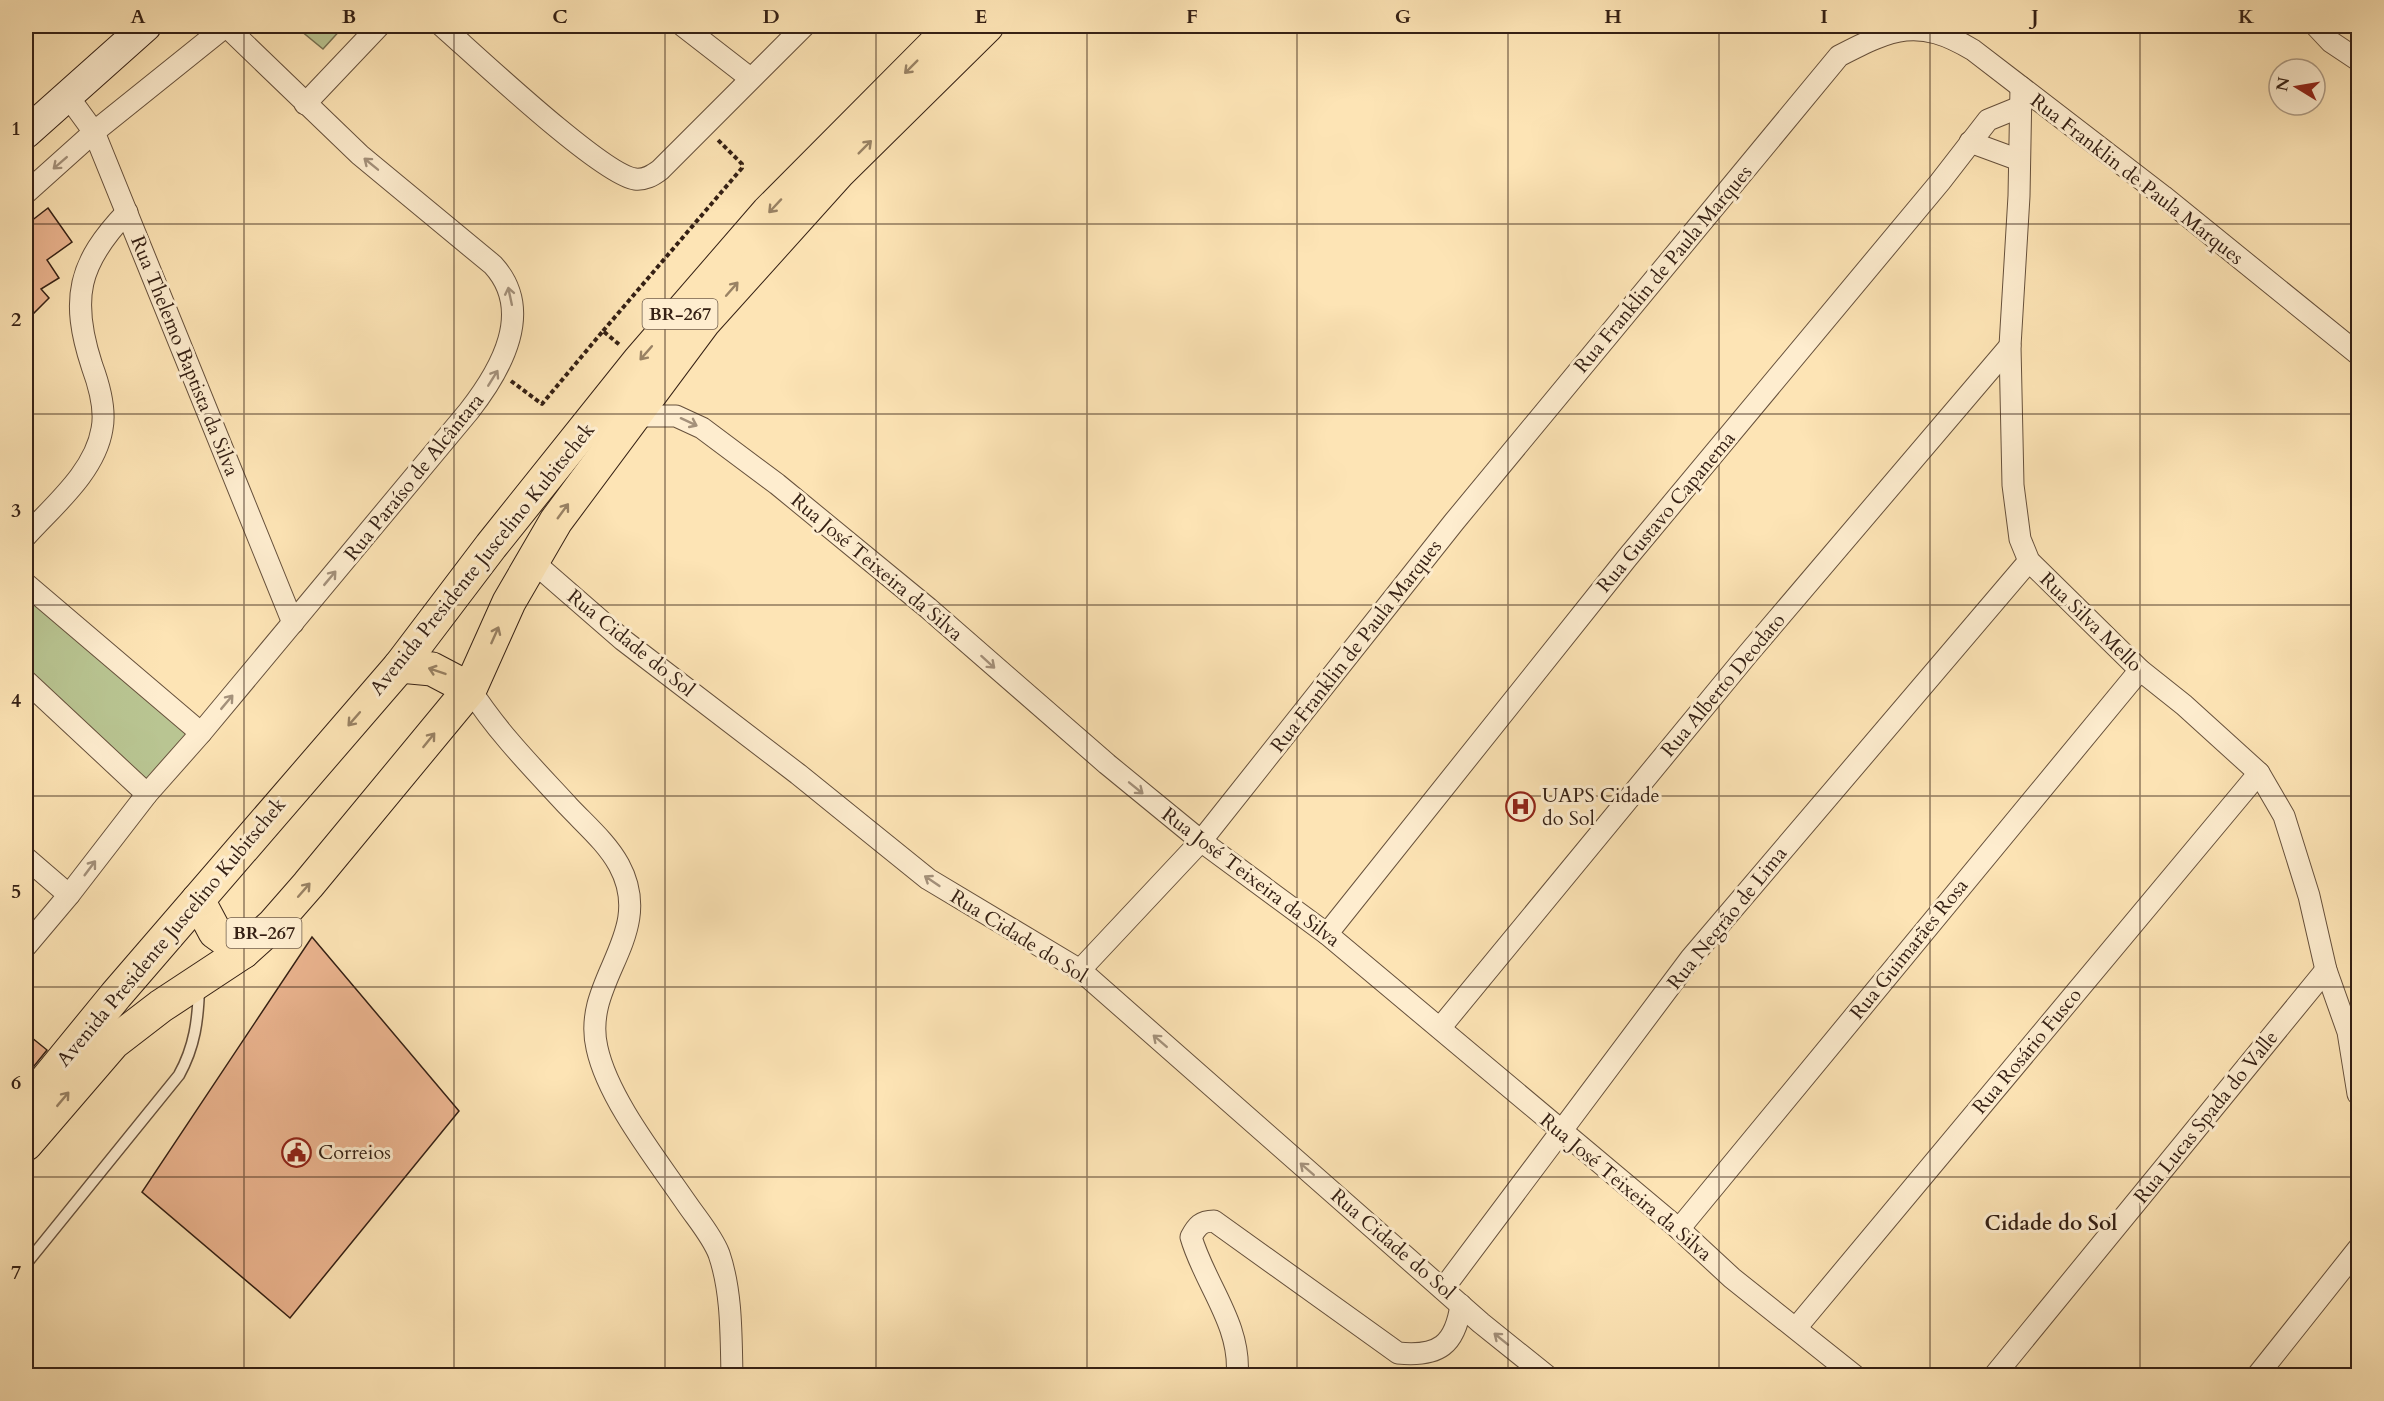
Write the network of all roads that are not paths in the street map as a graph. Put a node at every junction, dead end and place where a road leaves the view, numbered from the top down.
1 (146, 26) edge
2 (226, 26) edge
3 (379, 26) edge
4 (442, 26) edge
5 (683, 26) edge
6 (804, 26) edge
7 (953, 26) edge
8 (987, 26) edge
9 (2316, 26) edge
10 (2358, 60) edge
11 (750, 78) junction
12 (67, 95) junction
13 (2020, 97) junction
14 (305, 104) junction
15 (94, 132) junction
16 (26, 133) edge
17 (1970, 142) junction
18 (2019, 160) junction
19 (26, 193) edge
20 (127, 212) junction
21 (2010, 346) junction
22 (2358, 354) edge
23 (632, 416) junction
24 (26, 536) edge
25 (531, 560) junction
26 (2029, 561) junction
27 (26, 584) edge
28 (293, 623) junction
29 (432, 625) junction
30 (400, 666) junction
31 (2140, 670) junction
32 (26, 681) edge
33 (470, 688) junction
34 (201, 733) junction
35 (2259, 773) junction
36 (147, 794) junction
37 (1201, 841) junction
38 (26, 858) edge
39 (69, 895) junction
40 (198, 900) junction
41 (1327, 934) junction
42 (26, 946) edge
43 (243, 952) junction
44 (1080, 970) junction
45 (2326, 970) junction
46 (200, 981) junction
47 (1440, 1028) junction
48 (2358, 1094) edge
49 (26, 1104) edge
50 (1560, 1130) junction
51 (26, 1144) edge
52 (1679, 1229) junction
53 (2358, 1249) edge
54 (26, 1264) edge
55 (1443, 1289) junction
56 (1461, 1305) junction
57 (1796, 1328) junction
58 (26, 1368) edge
59 (34, 1376) edge
60 (732, 1376) edge
61 (1238, 1376) edge
62 (1547, 1376) edge
63 (1855, 1376) edge
64 (1994, 1376) edge
65 (2257, 1376) edge

1 - 12 main road
2 - 14 street, Rua Paraíso de Alcântara
2 - 15 street
3 - 14 street
4 - 11 street
5 - 11 street
6 - 11 street
7 -> 29 highway, Avenida Presidente Juscelino Kubitschek / BR-267
23 -> 8 highway, Avenida Presidente Juscelino Kubitschek / BR-267
9 - 10 street
12 - 15 street, Rua Thelemo Baptista da Silva
12 - 16 main road
13 - 17 street, Rua Gustavo Capanema
13 - 18 street, Rua Silva Mello
13 - 22 street, Rua Franklin de Paula Marques
13 - 37 street, Rua Franklin de Paula Marques
28 -> 14 street, Rua Paraíso de Alcântara
15 -> 19 street
15 - 20 street, Rua Thelemo Baptista da Silva
17 - 18 street
17 - 41 street, Rua Gustavo Capanema
18 - 21 street, Rua Silva Mello
20 - 24 street
20 - 28 street, Rua Thelemo Baptista da Silva
21 - 26 street, Rua Silva Mello
21 - 47 street, Rua Alberto Deodato
25 -> 23 highway, Avenida Presidente Juscelino Kubitschek / BR-267
23 -> 37 street, Rua José Teixeira da Silva
25 - 29 highway
33 -> 25 highway, Avenida Presidente Juscelino Kubitschek / BR-267
44 -> 25 street, Rua Cidade do Sol
26 - 31 street, Rua Silva Mello
26 - 50 street, Rua Negrão de Lima
27 - 34 street
34 -> 28 street, Rua Paraíso de Alcântara
29 - 30 highway, Avenida Presidente Juscelino Kubitschek / BR-267
33 -> 30 highway
30 -> 40 highway, Avenida Presidente Juscelino Kubitschek / BR-267
31 - 35 street, Rua Silva Mello
31 - 52 street, Rua Guimarães Rosa
32 - 36 street
43 -> 33 highway, Avenida Presidente Juscelino Kubitschek / BR-267
33 - 60 street
34 - 36 street, Rua Paraíso de Alcântara
35 - 45 street, Rua Silva Mello
35 - 57 street, Rua Rosário Fusco
39 -> 36 street, Rua Paraíso de Alcântara
37 - 41 street, Rua José Teixeira da Silva
37 - 44 street, Rua Franklin de Paula Marques
38 - 39 street
39 - 42 street, Rua Paraíso de Alcântara
40 - 43 highway
40 - 49 highway, Avenida Presidente Juscelino Kubitschek / BR-267
41 - 47 street, Rua José Teixeira da Silva
43 - 46 highway, Avenida Presidente Juscelino Kubitschek / BR-267
55 -> 44 street, Rua Cidade do Sol
45 - 48 street, Rua Silva Mello
45 - 64 street, Rua Lucas Spada do Valle
51 -> 46 highway, Avenida Presidente Juscelino Kubitschek / BR-267
46 - 54 lane
47 - 50 street, Rua José Teixeira da Silva
50 - 52 street, Rua José Teixeira da Silva
50 - 55 street, Rua Negrão de Lima
52 - 57 street, Rua José Teixeira da Silva
53 - 65 street
55 - 56 street, Rua Cidade do Sol
56 - 61 street
62 -> 56 street, Rua Cidade do Sol
57 - 63 street, Rua José Teixeira da Silva
58 - 59 lane

